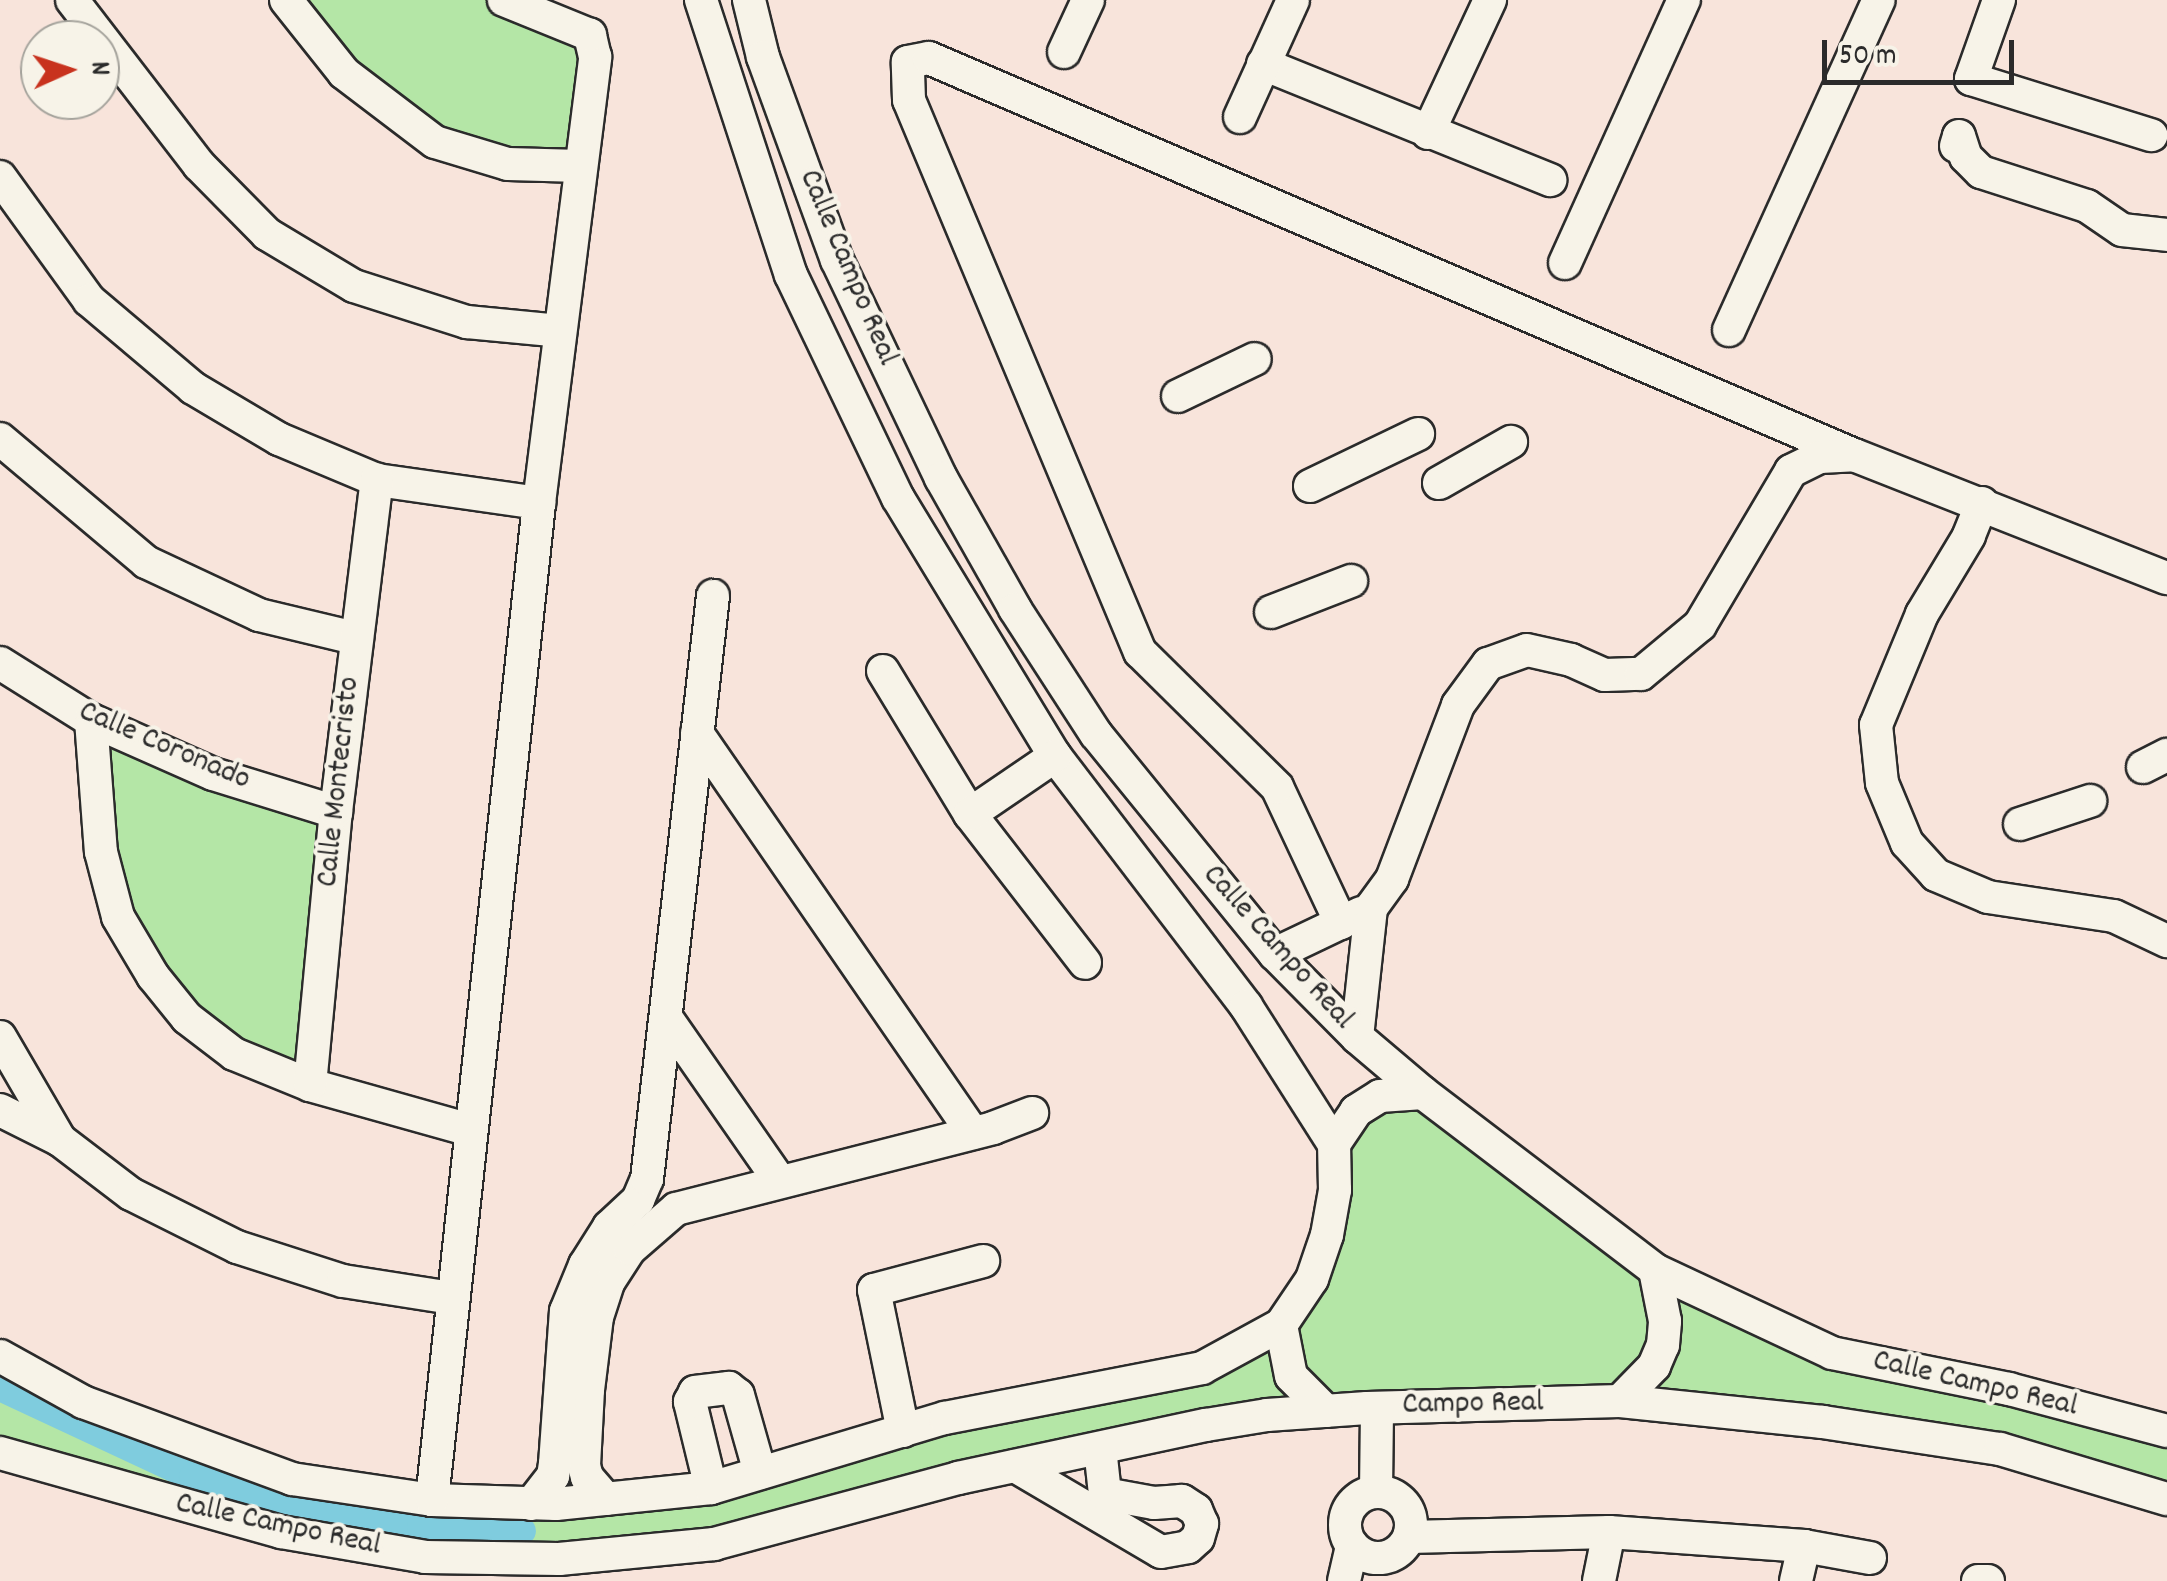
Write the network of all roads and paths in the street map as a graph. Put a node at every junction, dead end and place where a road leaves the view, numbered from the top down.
1 (72, 0) edge
2 (286, 0) edge
3 (504, 0) edge
4 (701, 0) edge
5 (750, 0) edge
6 (1088, 0) edge
7 (1293, 0) edge
8 (1490, 0) edge
9 (1684, 0) edge
10 (1879, 0) edge
11 (1998, 0) edge
12 (1064, 52) dead end
13 (1263, 64) junction
14 (1240, 117) dead end
15 (1428, 133) junction
16 (2152, 136) dead end
17 (1956, 146) dead end
18 (580, 166) junction
19 (0, 177) edge
20 (1550, 180) dead end
21 (2167, 234) edge
22 (1566, 263) dead end
23 (1728, 330) dead end
24 (560, 331) junction
25 (1255, 359) dead end
26 (1178, 396) dead end
27 (1418, 434) dead end
28 (0, 438) edge
29 (1510, 442) dead end
30 (1854, 455) junction
31 (377, 480) junction
32 (1438, 482) dead end
33 (1310, 486) dead end
34 (539, 503) junction
35 (1982, 503) junction
36 (2167, 578) edge
37 (1351, 580) dead end
38 (712, 596) dead end
39 (1271, 612) dead end
40 (355, 638) junction
41 (0, 663) edge
42 (883, 671) dead end
43 (90, 720) junction
44 (697, 733) junction
45 (1055, 756) junction
46 (2090, 801) dead end
47 (336, 812) junction
48 (970, 814) junction
49 (2020, 824) dead end
50 (1370, 908) junction
51 (1341, 922) junction
52 (2167, 941) edge
53 (1275, 954) junction
54 (1085, 963) dead end
55 (667, 1019) junction
56 (0, 1037) edge
57 (1357, 1037) junction
58 (310, 1085) junction
59 (1423, 1094) junction
60 (0, 1110) edge
61 (1032, 1113) dead end
62 (470, 1130) junction
63 (973, 1132) junction
64 (60, 1140) junction
65 (1334, 1144) junction
66 (647, 1179) junction
67 (779, 1180) junction
68 (676, 1209) junction
69 (983, 1261) dead end
70 (1655, 1270) junction
71 (452, 1298) junction
72 (1281, 1325) junction
73 (580, 1335) junction
74 (0, 1356) edge
75 (574, 1389) junction
76 (1620, 1401) junction
77 (1377, 1408) junction
78 (1326, 1411) junction
79 (903, 1431) junction
80 (2167, 1431) edge
81 (1100, 1448) junction
82 (0, 1453) edge
83 (1015, 1466) junction
84 (760, 1473) junction
85 (711, 1488) junction
86 (1376, 1492) junction
87 (606, 1499) junction
88 (2167, 1499) edge
89 (432, 1500) junction
90 (1154, 1503) junction
91 (532, 1504) junction
92 (1103, 1505) junction
93 (1609, 1532) junction
94 (1406, 1542) junction
95 (1352, 1546) junction
96 (1804, 1546) junction
97 (1870, 1558) dead end
98 (1158, 1566) edge
99 (424, 1569) edge
100 (1344, 1581) edge
101 (1396, 1581) edge
102 (1599, 1581) edge
103 (1796, 1581) edge
104 (1978, 1581) edge
105 (1988, 1581) edge

1 - 24 street
2 - 18 street
3 - 18 street
4 - 45 street, Calle Campo Real
5 - 53 street, Calle Campo Real
6 - 12 street
7 - 13 street
8 - 15 street
9 - 22 street
10 - 23 street
11 - 16 street
13 - 14 street
13 - 15 street
15 - 20 street
17 - 21 street
18 - 24 street
19 - 31 street
24 - 34 street
25 - 26 street
27 - 33 street
28 - 40 street
29 - 32 street
30 - 35 street
30 - 50 street
30 - 51 street
31 - 34 street
31 - 40 street, Calle Montecristo
34 - 62 street
35 - 36 street
35 - 52 street
37 - 39 street
38 - 44 street
40 - 47 street, Calle Montecristo
41 - 43 street, Calle Coronado
42 - 48 street
43 - 47 street, Calle Coronado
43 - 58 street
44 - 55 street
44 - 63 street
45 - 48 street
45 - 65 street, Calle Campo Real
46 - 49 street
47 - 58 street, Calle Montecristo
48 - 54 street
50 - 51 street
50 - 57 street
51 - 53 street
53 - 57 street, Calle Campo Real
55 - 66 street
55 - 67 street
56 - 64 street
57 - 59 street, Calle Campo Real
58 - 62 street
59 - 65 street
59 - 70 street, Calle Campo Real
60 - 64 street
61 - 63 street
62 - 71 street
63 - 67 street
64 - 71 street
65 - 72 street
66 - 68 street
66 - 73 street
67 - 68 street
68 - 73 street
69 - 79 street
70 - 76 street
70 - 80 street, Calle Campo Real
71 - 89 street
72 - 78 street
72 - 79 street, Calle Campo Real
73 - 75 street
74 - 89 street, Calle Campo Real
75 - 87 street
75 - 91 street
76 - 77 street, Campo Real
76 - 88 street, Calle Campo Real
77 - 78 street, Campo Real
77 - 86 street
78 - 81 street, Calle Campo Real
79 - 84 street, Calle Campo Real
81 - 83 street, Calle Campo Real
81 - 92 street
82 - 99 street, Calle Campo Real
83 - 92 street
83 - 99 street, Calle Campo Real
84 - 85 street, Calle Campo Real
84 - 85 street
85 - 87 street, Calle Campo Real
86 - 94 street
86 - 95 street
87 - 91 street, Calle Campo Real
89 - 91 street, Calle Campo Real
90 - 92 street
90 - 98 street
90 - 98 street
92 - 98 street
93 - 94 street
93 - 96 street
93 - 102 street
94 - 95 street
94 - 101 street
95 - 100 street
96 - 97 street
96 - 103 street
104 - 105 street

